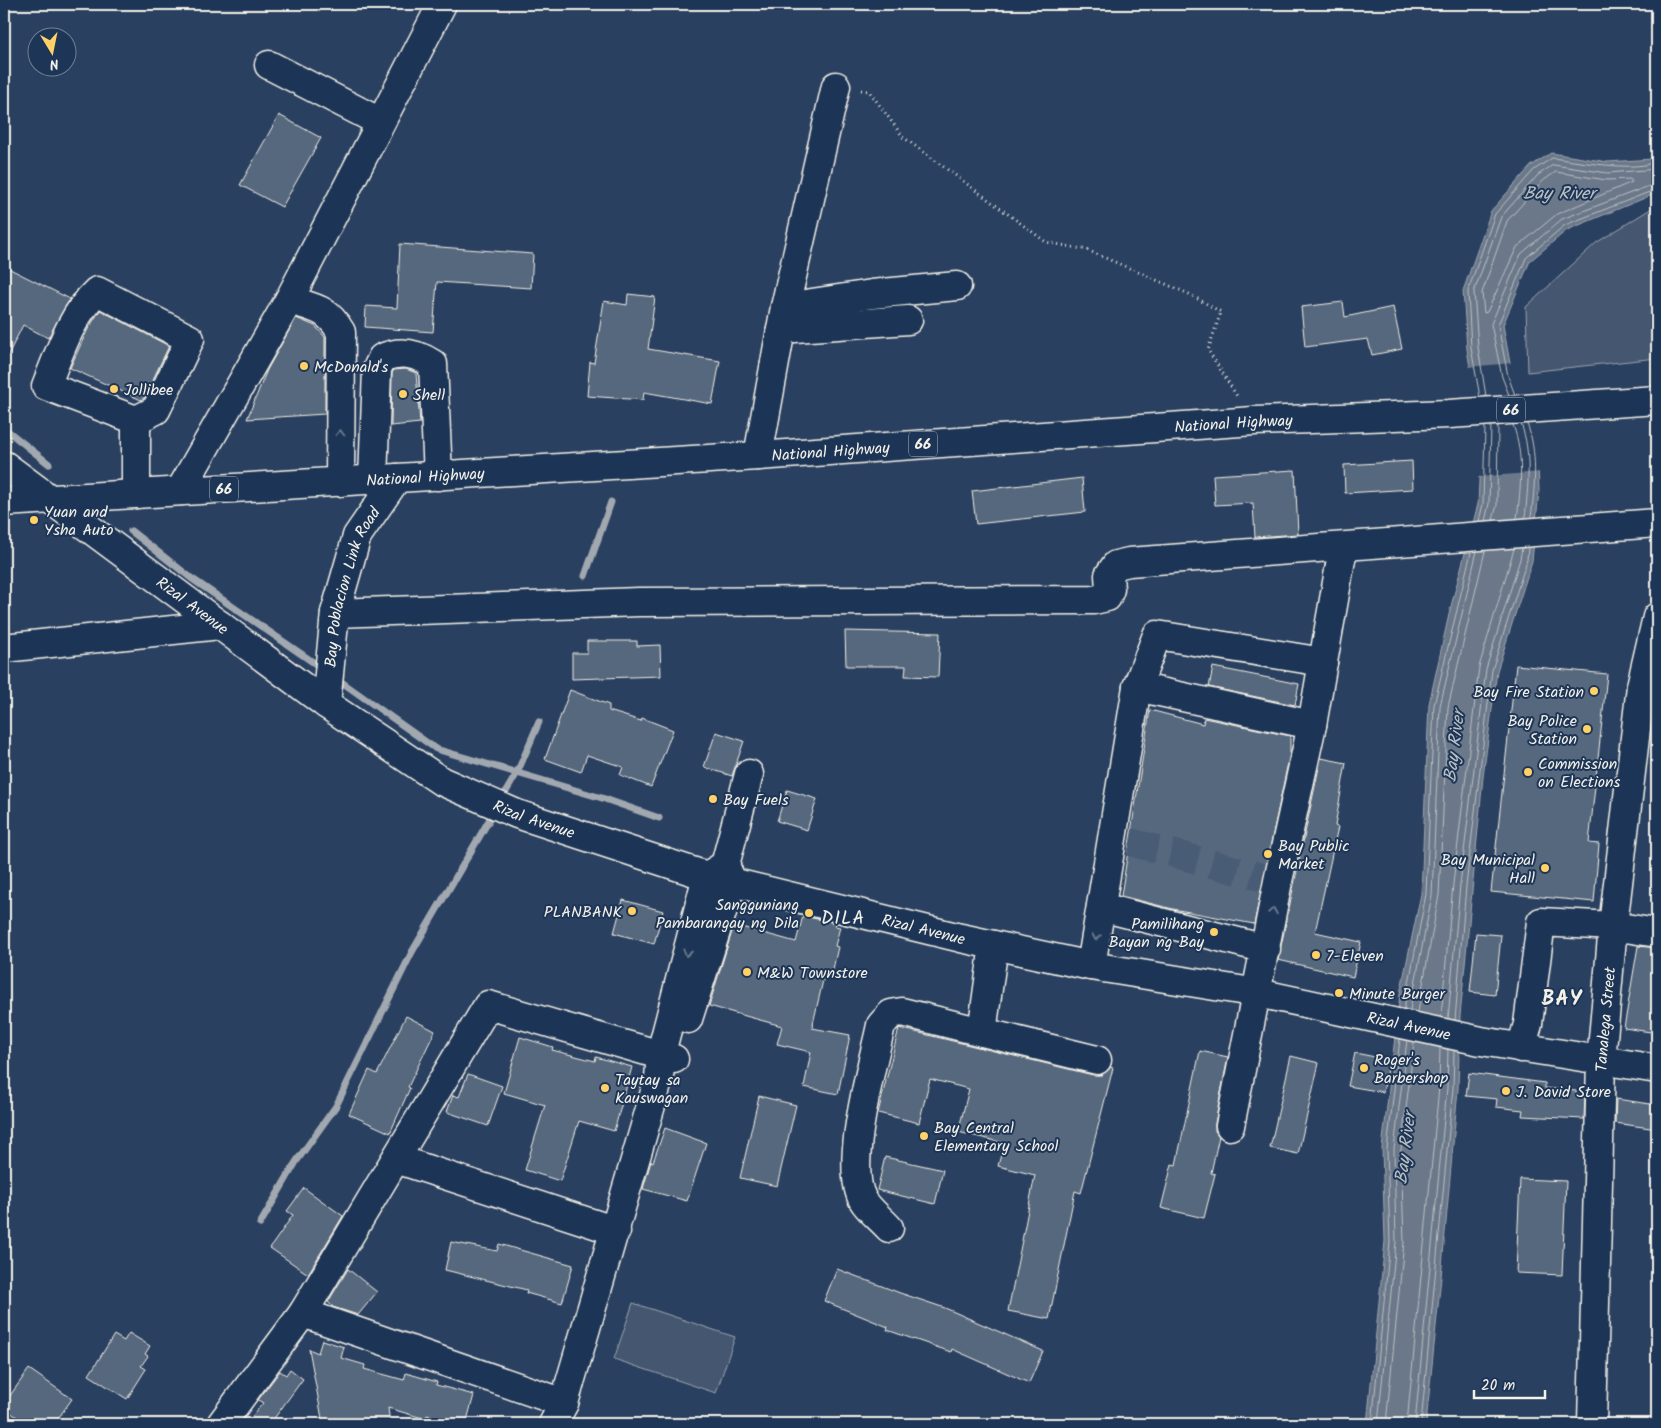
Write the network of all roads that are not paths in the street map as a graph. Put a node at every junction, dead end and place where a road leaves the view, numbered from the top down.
1 (442, 4) edge
2 (269, 65) dead end
3 (836, 86) road end
4 (380, 122) junction
5 (957, 286) dead end
6 (289, 300) junction
7 (783, 318) junction
8 (908, 320) dead end
9 (1657, 400) edge
10 (136, 420) junction
11 (758, 456) junction
12 (4, 465) edge
13 (438, 476) junction
14 (385, 479) junction
15 (340, 482) junction
16 (180, 491) junction
17 (136, 494) junction
18 (51, 500) junction
19 (4, 502) edge
20 (1657, 523) edge
21 (1343, 548) junction
22 (335, 613) junction
23 (1657, 617) edge
24 (220, 625) junction
25 (4, 648) edge
26 (1323, 662) junction
27 (1137, 687) junction
28 (326, 704) junction
29 (1312, 725) junction
30 (749, 774) dead end
31 (721, 874) junction
32 (1100, 907) junction
33 (1613, 926) junction
34 (1657, 933) edge
35 (994, 946) junction
36 (1266, 949) junction
37 (1091, 966) junction
38 (1258, 994) junction
39 (982, 1032) junction
40 (1521, 1048) junction
41 (1097, 1060) dead end
42 (1601, 1061) junction
43 (665, 1063) junction
44 (1657, 1069) edge
45 (1230, 1126) dead end
46 (396, 1159) junction
47 (889, 1228) dead end
48 (616, 1231) junction
49 (303, 1313) junction
50 (558, 1413) edge
51 (221, 1424) edge
52 (1592, 1424) edge

1 - 4 street
2 - 4 street
3 - 7 street
4 - 6 street
5 - 7 street
15 -> 6 street
6 - 16 street
7 - 8 street
7 - 11 street
9 - 11 street, National Highway / 66
10 - 10 street
10 - 17 street
11 - 13 street, National Highway / 66
12 - 18 street, Rizal Avenue
13 - 14 street, National Highway / 66
13 - 14 street
14 - 15 street, National Highway / 66
14 - 22 street, Bay Poblacion Link Road
15 - 16 street, National Highway / 66
16 - 17 street, National Highway / 66
17 - 18 street, National Highway / 66
18 - 19 street, National Highway / 66
18 - 24 street, Rizal Avenue
20 - 21 street
21 - 22 street
21 - 26 street
22 - 28 street, Bay Poblacion Link Road
23 - 33 street, Tanalega Street
24 - 25 street
24 - 28 street, Rizal Avenue
26 - 27 street
26 - 29 street
27 - 29 street
27 - 32 street
28 - 31 street, Rizal Avenue
36 -> 29 street
30 - 31 street
31 - 35 street, Rizal Avenue
31 - 43 street
32 - 36 street
32 -> 37 street
33 - 34 street
33 - 40 street
33 - 42 street, Tanalega Street
35 - 37 street, Rizal Avenue
35 - 39 street
36 - 38 street
37 - 38 street, Rizal Avenue
38 - 40 street, Rizal Avenue
38 - 45 street
39 - 41 street
39 - 47 street
40 - 42 street, Rizal Avenue
42 - 44 street, Rizal Avenue
42 - 52 street, Tanalega Street
43 - 46 street
43 - 48 street
46 - 48 street
46 - 49 street
48 - 50 street
49 - 50 street
49 - 51 street

